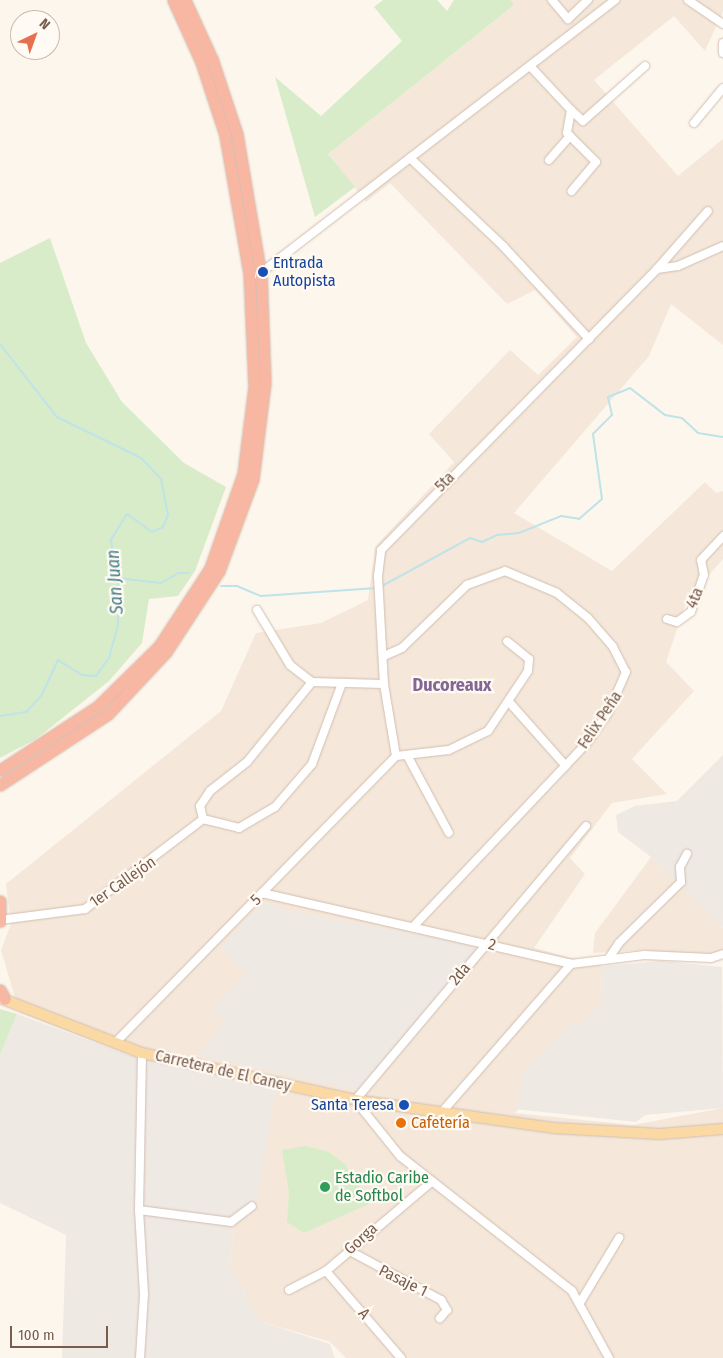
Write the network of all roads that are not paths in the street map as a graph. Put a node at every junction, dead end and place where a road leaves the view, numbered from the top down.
1 (173, 0) edge
2 (185, 0) edge
3 (552, 0) edge
4 (588, 0) edge
5 (615, 0) edge
6 (688, 0) edge
7 (723, 24) edge
8 (723, 43) edge
9 (723, 53) edge
10 (530, 66) junction
11 (645, 66) dead end
12 (723, 88) edge
13 (571, 110) junction
14 (694, 123) dead end
15 (570, 136) junction
16 (410, 158) junction
17 (549, 160) dead end
18 (572, 191) dead end
19 (708, 211) dead end
20 (723, 246) edge
21 (658, 269) junction
22 (249, 273) junction
23 (261, 276) junction
24 (588, 339) junction
25 (723, 536) edge
26 (257, 610) dead end
27 (668, 619) dead end
28 (507, 641) dead end
29 (384, 656) junction
30 (312, 682) junction
31 (384, 684) junction
32 (341, 686) junction
33 (510, 703) junction
34 (396, 756) junction
35 (408, 757) junction
36 (566, 766) junction
37 (0, 770) edge
38 (0, 785) edge
39 (203, 820) junction
40 (586, 826) dead end
41 (449, 833) dead end
42 (687, 854) dead end
43 (262, 893) junction
44 (0, 901) edge
45 (0, 920) edge
46 (414, 927) junction
47 (485, 943) junction
48 (723, 954) edge
49 (609, 958) junction
50 (572, 964) junction
51 (2, 996) edge
52 (116, 1043) junction
53 (142, 1053) junction
54 (355, 1100) junction
55 (441, 1113) junction
56 (723, 1129) edge
57 (430, 1183) junction
58 (252, 1206) dead end
59 (139, 1210) junction
60 (619, 1238) dead end
61 (348, 1250) junction
62 (326, 1271) junction
63 (289, 1290) dead end
64 (581, 1301) junction
65 (440, 1318) dead end
66 (140, 1358) edge
67 (401, 1358) edge
68 (609, 1358) edge

1 - 22 highway
2 - 23 highway
3 - 4 street
5 - 10 street
6 - 7 street
8 - 9 street
10 - 13 street
10 - 16 street
11 - 13 street
12 - 14 street
13 - 15 street
15 - 17 street
15 - 18 street
16 - 23 street
16 - 24 street
19 - 21 street, 5ta
20 - 21 street
21 - 24 street, 5ta
22 - 23 street
22 - 37 highway
23 - 38 highway
24 - 29 street, 5ta
25 - 27 street, 4ta
26 - 30 street
28 - 33 street
29 - 31 street, 5ta
29 - 36 street, Felix Peña
30 - 32 street
30 - 39 street
31 - 32 street
31 - 34 street, 5ta
32 - 39 street
33 - 35 street
33 - 36 street
34 - 35 street
34 - 43 street, 5
35 - 41 street
36 - 46 street, Felix Peña
39 - 45 street, 1er Callejón
40 - 47 street, 2da
42 - 49 street
43 - 46 street, 2
43 - 52 street, 5
44 - 45 highway
46 - 47 street, 2
47 - 50 street, 2
47 - 54 street, 2da
48 - 49 street, 2
49 - 50 street, 2
50 - 55 street
51 - 52 main road, Carretera de El Caney
52 - 53 main road, Carretera de El Caney
53 - 54 main road, Carretera de El Caney
53 - 59 street
54 - 55 main road, Carretera de El Caney
54 - 57 street
55 - 56 main road, Carretera de El Caney
57 - 61 street, Gorga
57 - 64 street
58 - 59 street
59 - 66 street
60 - 64 street
61 - 62 street, Gorga
61 - 65 street, Pasaje 1
62 - 63 street, Gorga
62 - 67 street, A
64 - 68 street

